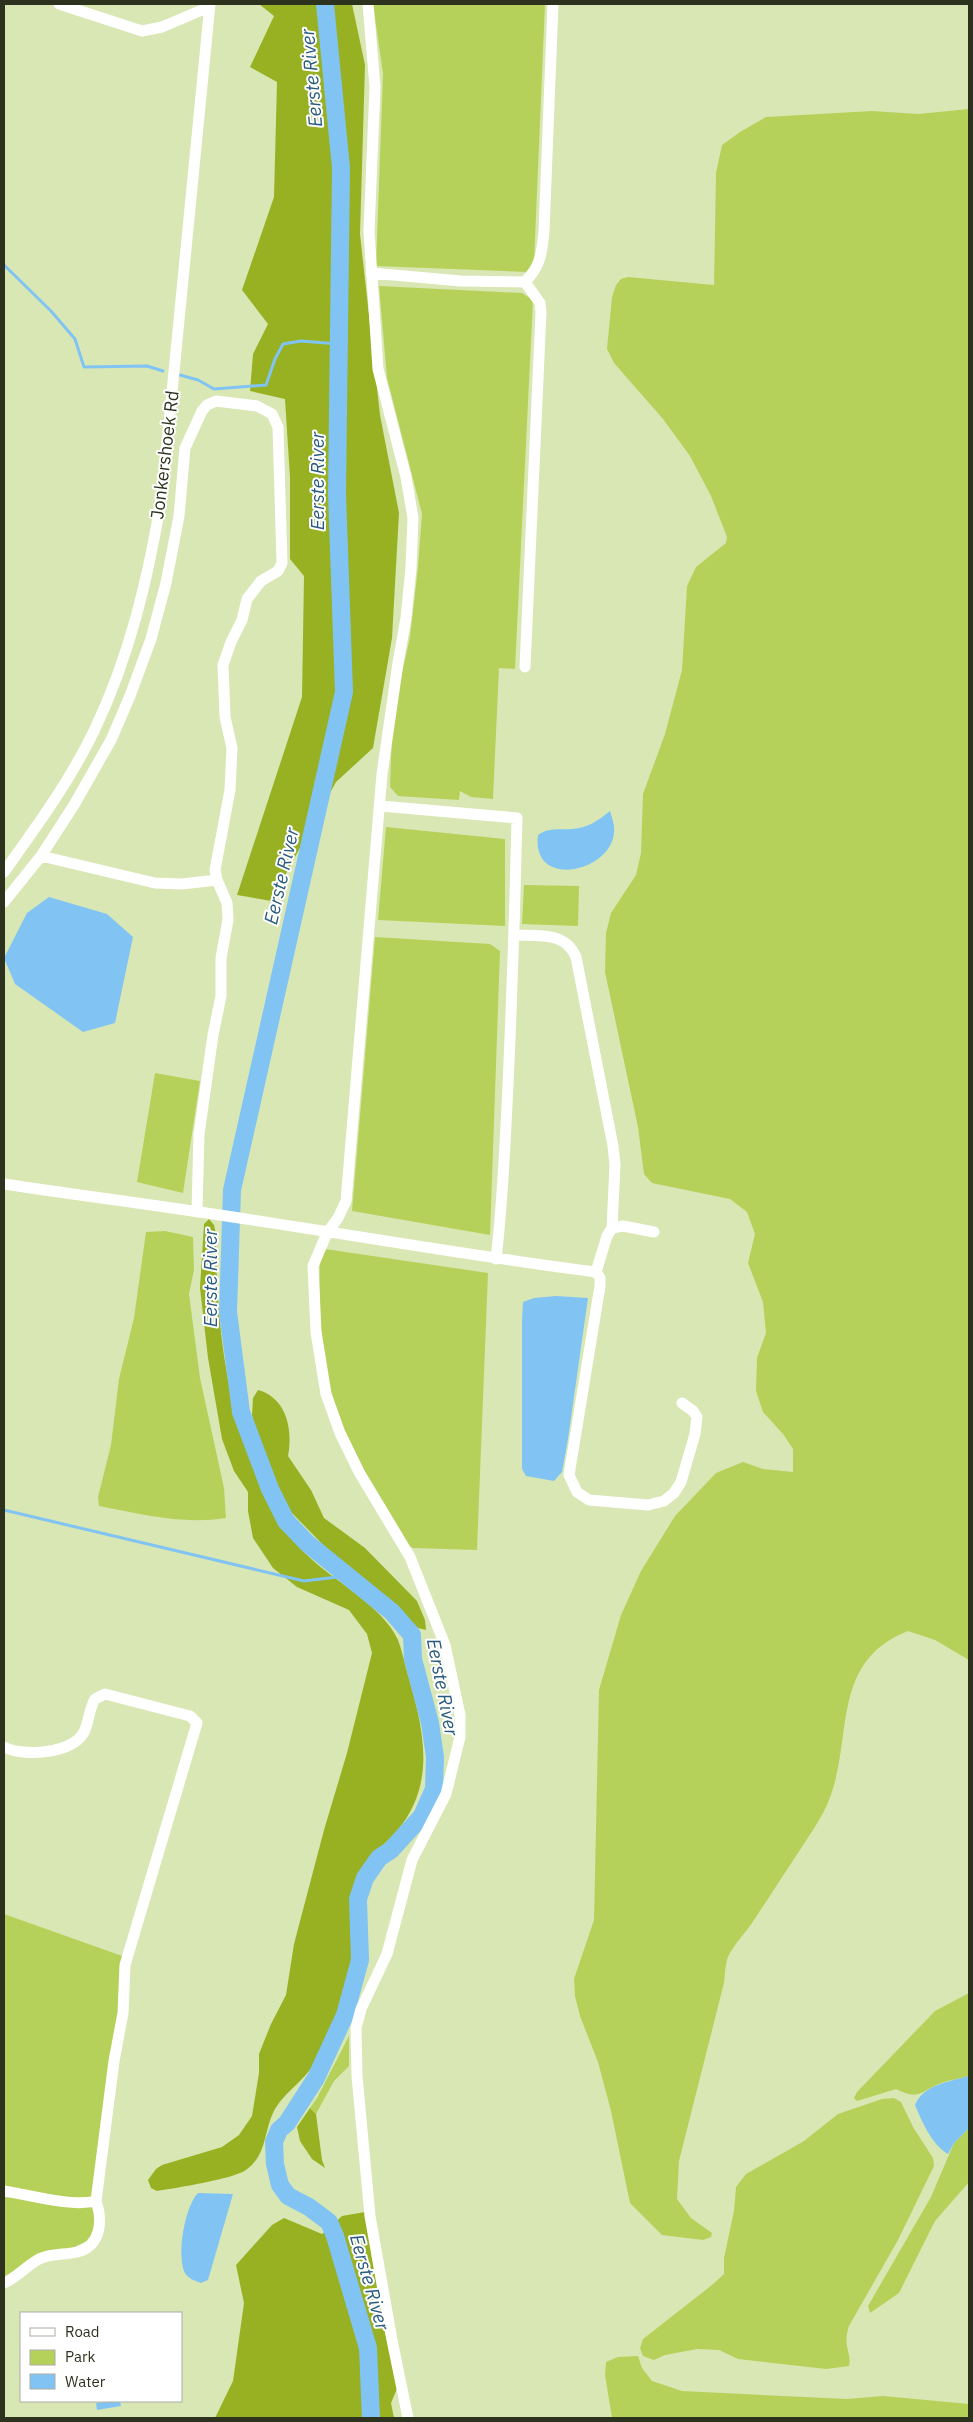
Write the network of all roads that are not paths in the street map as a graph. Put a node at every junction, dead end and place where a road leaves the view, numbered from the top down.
1 (59, 4) edge
2 (368, 4) edge
3 (553, 4) edge
4 (209, 5) edge
5 (371, 272) junction
6 (525, 282) junction
7 (525, 667) dead end
8 (381, 806) junction
9 (41, 856) junction
10 (4, 872) edge
11 (217, 880) junction
12 (4, 902) edge
13 (514, 935) junction
14 (4, 1184) edge
15 (197, 1212) junction
16 (612, 1228) junction
17 (654, 1232) dead end
18 (326, 1233) junction
19 (496, 1259) junction
20 (596, 1272) junction
21 (682, 1403) dead end
22 (4, 1747) edge
23 (4, 2191) edge
24 (96, 2201) junction
25 (4, 2283) edge
26 (408, 2418) edge

1 - 4 street
2 - 5 street
3 - 6 street
4 - 10 street, Jonkershoek Rd
5 - 6 street
5 - 8 street
6 - 7 street
8 - 13 street
8 - 18 street
9 - 11 street
9 - 11 street
9 - 12 street
11 - 15 street
13 - 16 street
13 - 19 street
14 - 15 street
15 - 18 street
16 - 17 street
16 - 20 street
18 - 19 street
18 - 26 street
19 - 20 street
20 - 21 street
22 - 24 street
23 - 24 street
24 - 25 street

